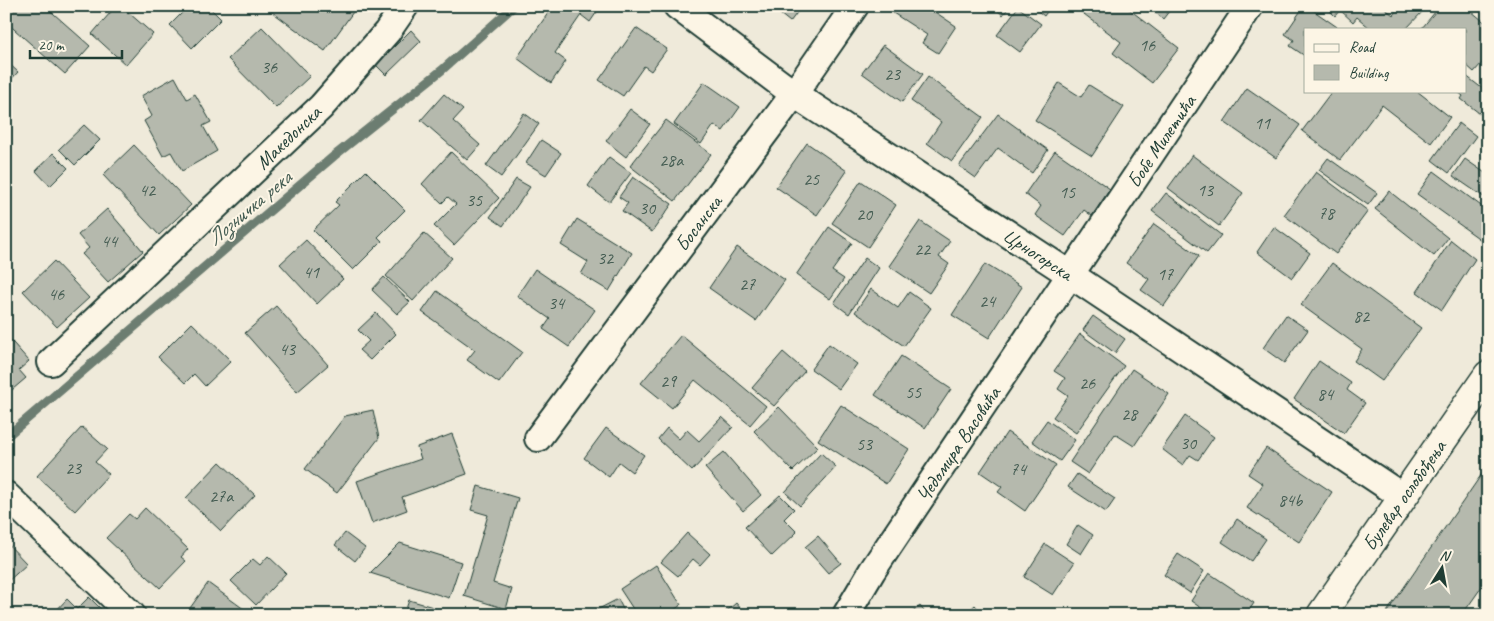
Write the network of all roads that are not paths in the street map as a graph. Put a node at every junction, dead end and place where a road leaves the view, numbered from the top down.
1 (406, 6) edge
2 (677, 6) edge
3 (855, 6) edge
4 (1250, 6) edge
5 (794, 94) junction
6 (1071, 275) junction
7 (51, 362) dead end
8 (1488, 375) edge
9 (538, 438) dead end
10 (6, 495) edge
11 (1403, 497) junction
12 (132, 615) edge
13 (846, 615) edge
14 (1321, 615) edge

1 - 7 street, Македонска
2 - 5 street, Црногорска
3 - 5 street, Босанска
4 - 6 street, Бобе Милетића
5 - 6 street, Црногорска
5 - 9 street, Босанска
6 - 11 street, Црногорска
6 - 13 street, Чедомира Васовића
8 - 11 main road, Булевар ослобођења
10 - 12 street
11 - 14 main road, Булевар ослобођења

